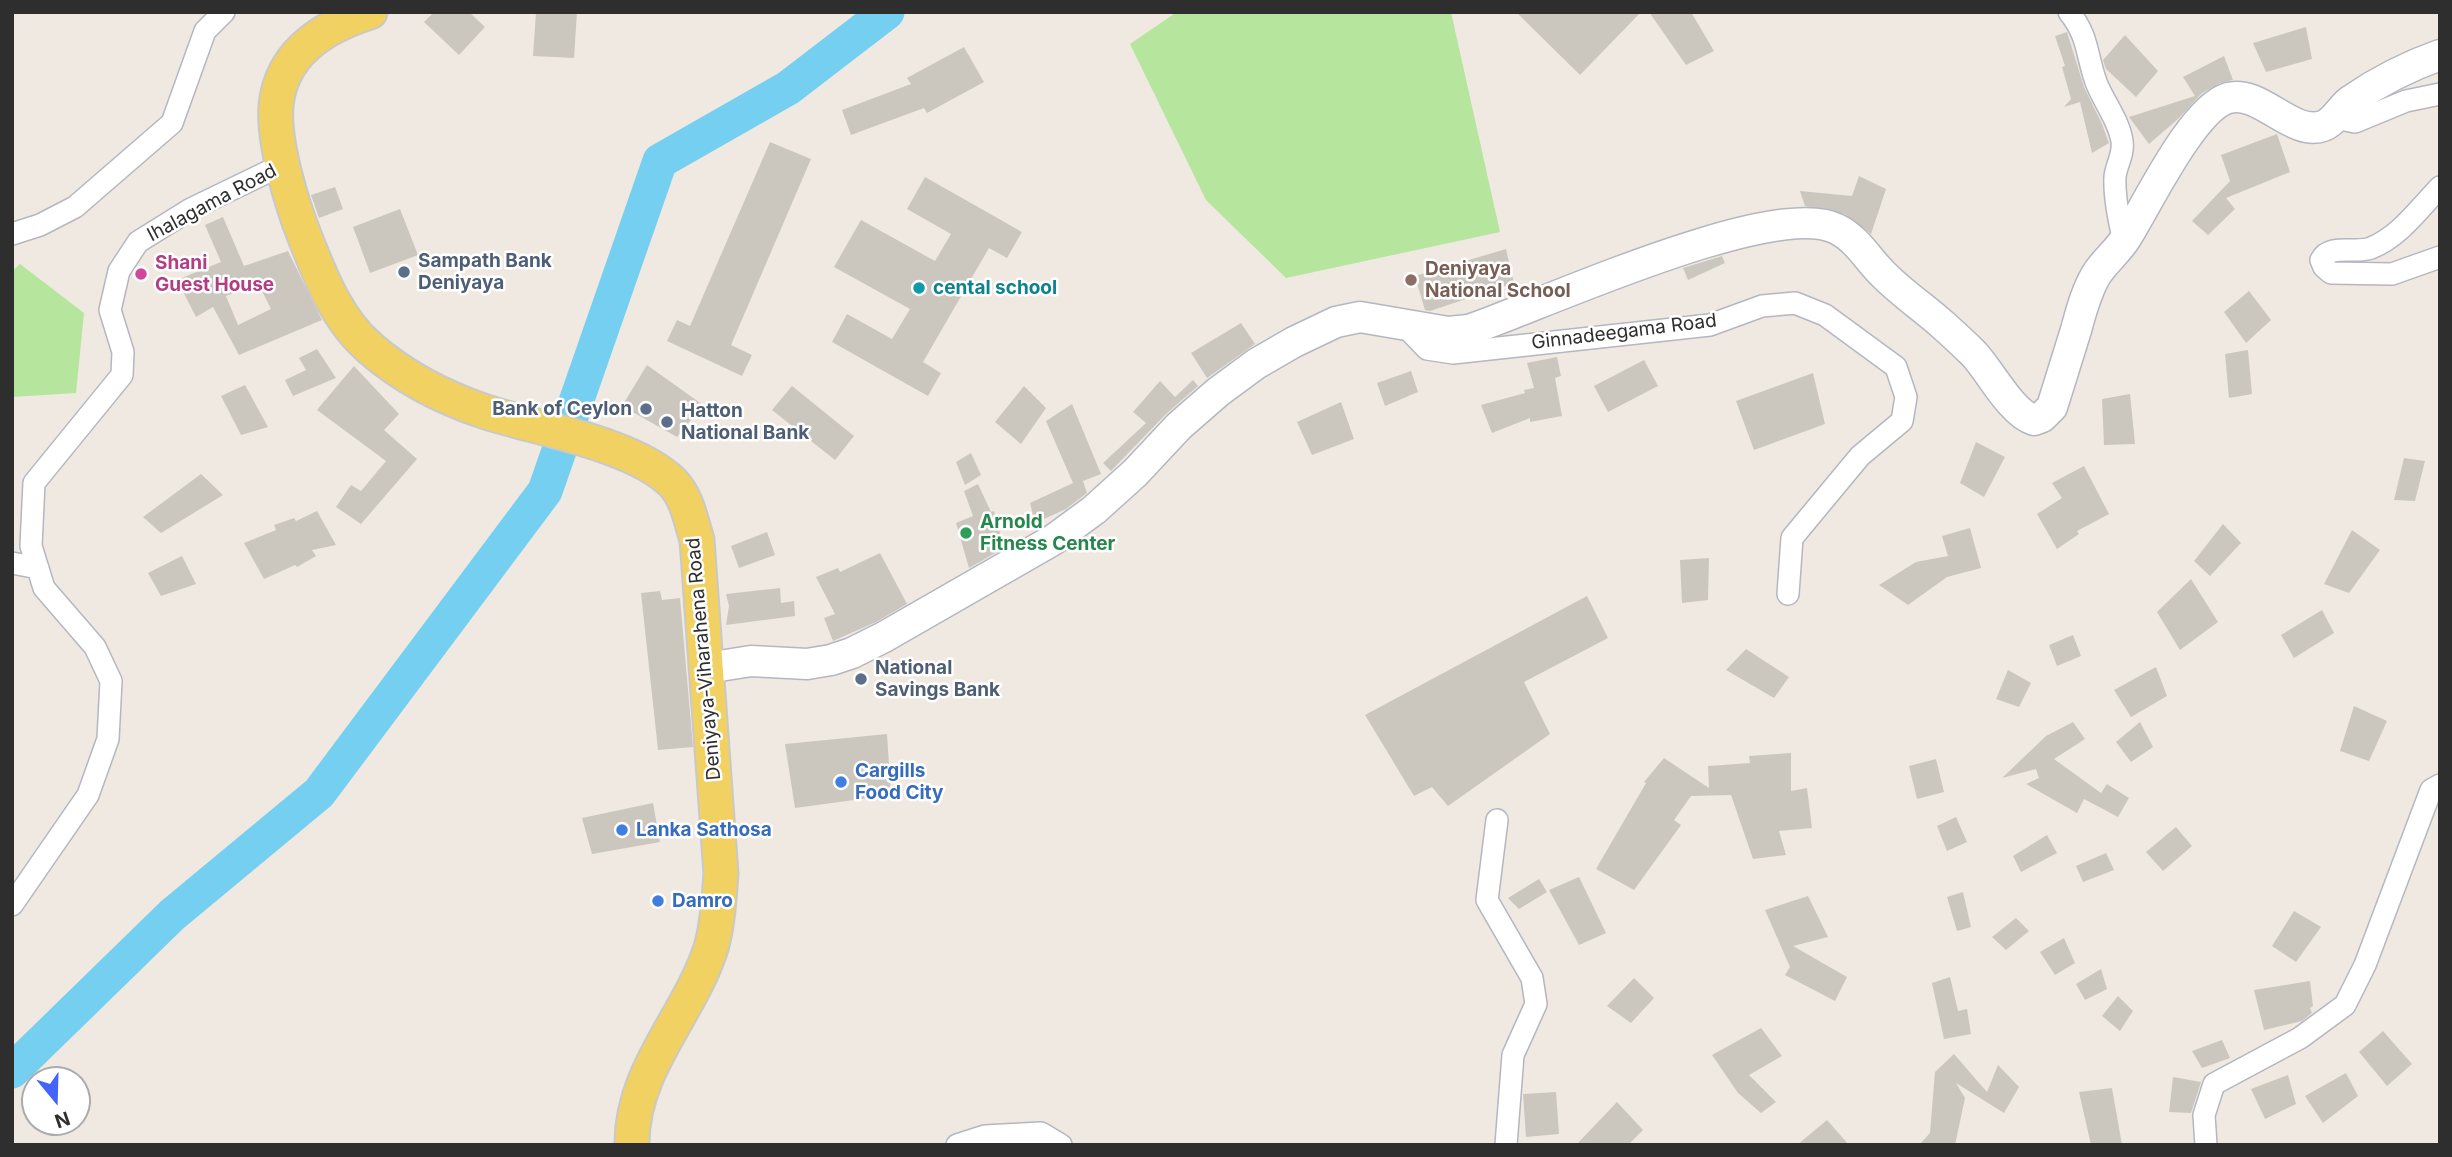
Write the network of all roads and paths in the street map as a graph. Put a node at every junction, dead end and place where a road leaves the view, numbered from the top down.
1 (224, 12) edge
2 (370, 12) edge
3 (2069, 12) edge
4 (2440, 55) edge
5 (2440, 94) edge
6 (2334, 118) junction
7 (284, 164) junction
8 (2440, 187) edge
9 (12, 234) edge
10 (2124, 241) junction
11 (2440, 257) edge
12 (1404, 325) junction
13 (12, 563) edge
14 (38, 568) junction
15 (1788, 594) dead end
16 (707, 668) junction
17 (2440, 785) edge
18 (1497, 820) dead end
19 (12, 905) edge
20 (632, 1145) edge
21 (957, 1145) edge
22 (1061, 1145) edge
23 (1506, 1145) edge
24 (2206, 1145) edge

1 - 9 street
2 - 7 main road, Deniyaya-Viharahena Road
3 - 10 street
4 - 6 main road
5 - 6 street
6 - 10 main road
7 - 14 street, Ihalagama Road
7 - 16 main road, Deniyaya-Viharahena Road
8 - 11 street
10 - 12 main road
12 - 15 street, Ginnadeegama Road
12 - 16 main road
13 - 14 street
14 - 19 street, Ihalagama Road
16 - 20 main road, Deniyaya-Viharahena Road
17 - 24 street
18 - 23 street
21 - 22 street

